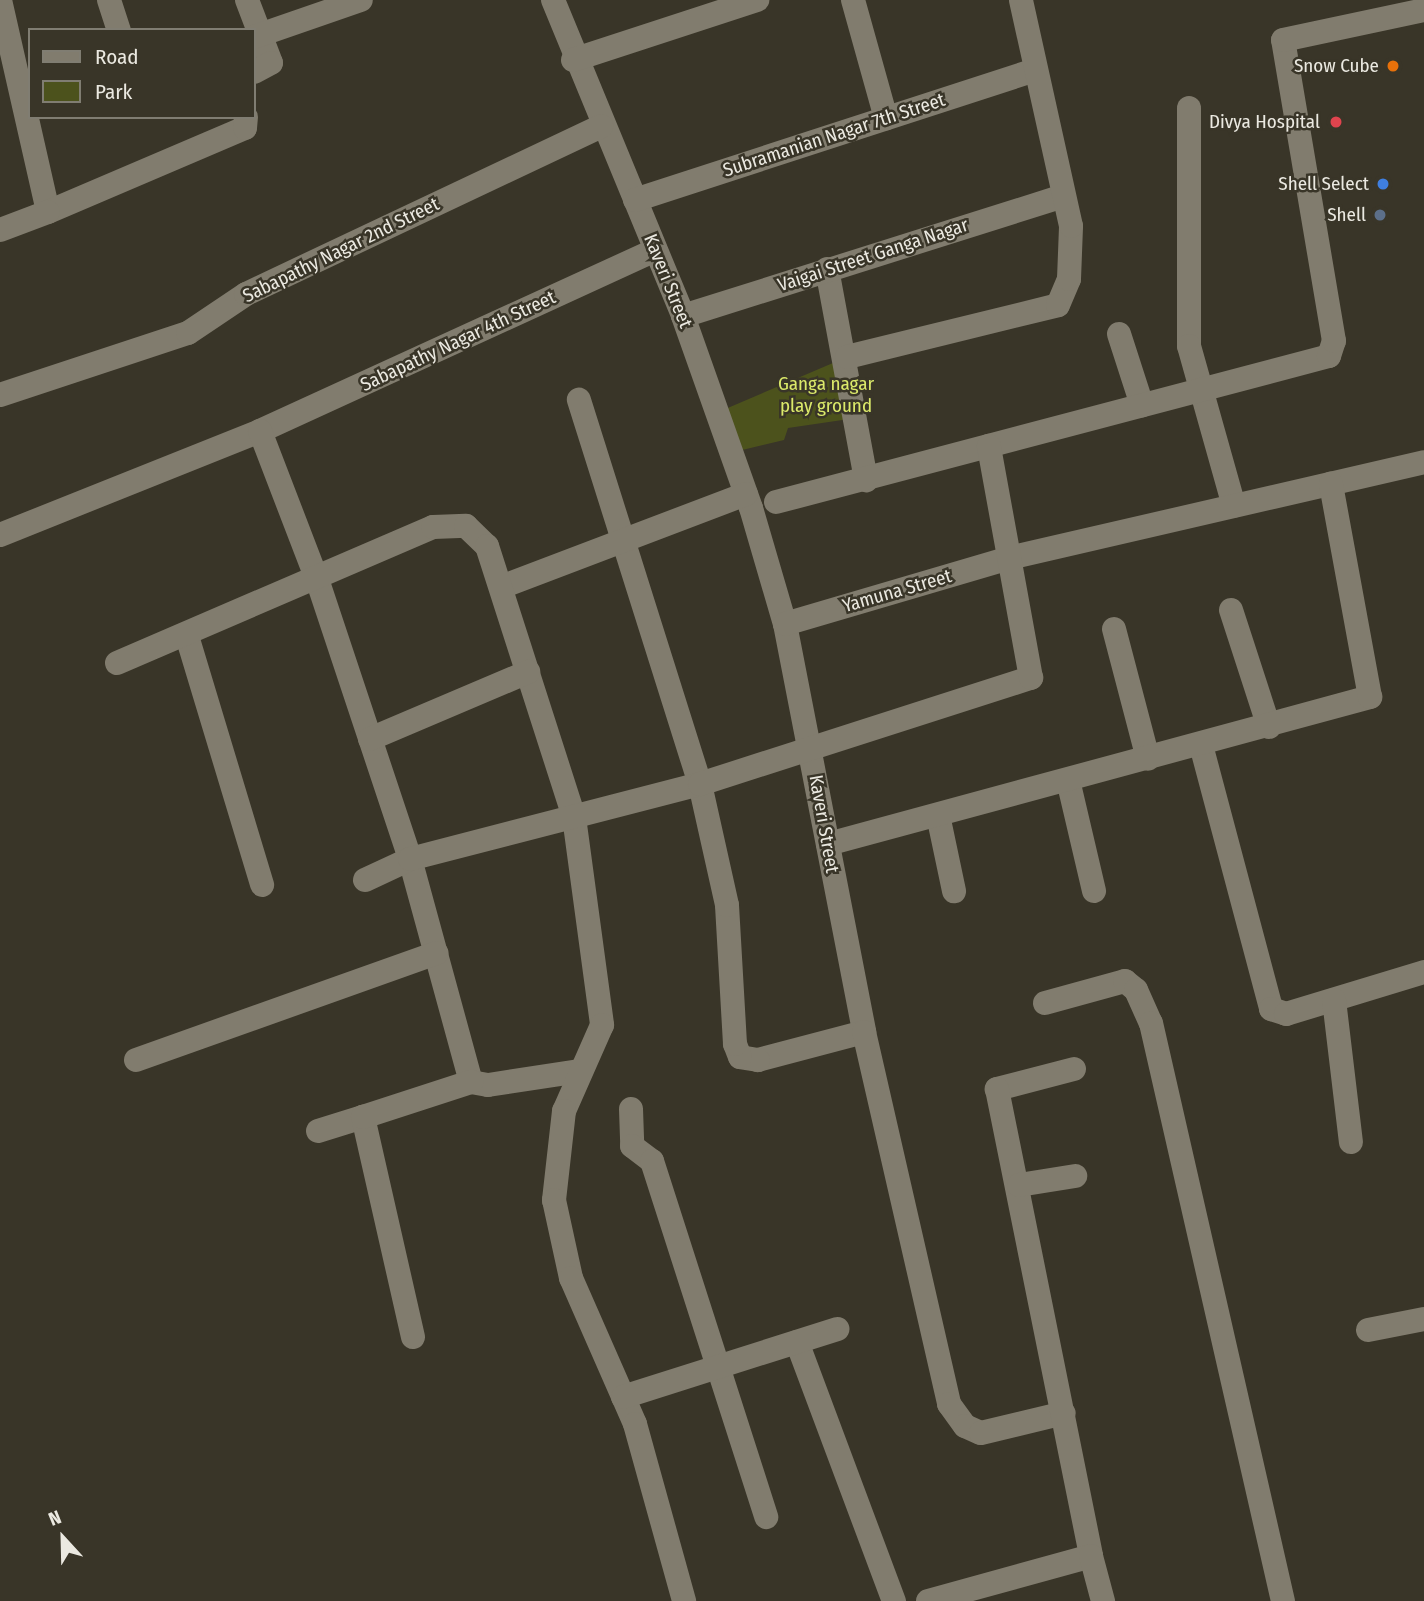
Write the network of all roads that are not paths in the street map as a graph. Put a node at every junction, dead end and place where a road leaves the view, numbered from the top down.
1 (0, 0) edge
2 (109, 0) edge
3 (247, 0) edge
4 (361, 0) edge
5 (553, 0) edge
6 (757, 0) edge
7 (853, 0) edge
8 (1021, 0) edge
9 (1424, 10) edge
10 (118, 28) edge
11 (255, 28) edge
12 (257, 35) edge
13 (573, 60) junction
14 (256, 71) edge
15 (1033, 71) junction
16 (1189, 108) dead end
17 (26, 109) edge
18 (886, 118) junction
19 (28, 119) edge
20 (246, 119) edge
21 (601, 126) junction
22 (1063, 196) junction
23 (635, 200) junction
24 (48, 212) junction
25 (0, 230) edge
26 (656, 250) junction
27 (827, 269) junction
28 (683, 316) junction
29 (1119, 334) dead end
30 (847, 357) junction
31 (1202, 389) junction
32 (0, 395) edge
33 (579, 400) dead end
34 (1142, 405) junction
35 (260, 431) junction
36 (989, 446) junction
37 (1424, 462) edge
38 (866, 480) junction
39 (1331, 484) junction
40 (746, 494) junction
41 (776, 502) dead end
42 (1234, 506) junction
43 (0, 535) edge
44 (624, 541) junction
45 (1009, 558) junction
46 (318, 581) junction
47 (501, 587) junction
48 (1231, 610) dead end
49 (785, 624) junction
50 (1114, 629) dead end
51 (187, 636) junction
52 (117, 663) dead end
53 (528, 672) junction
54 (1269, 727) junction
55 (370, 739) junction
56 (1201, 745) junction
57 (811, 747) junction
58 (1148, 759) junction
59 (1068, 780) junction
60 (699, 784) junction
61 (938, 815) junction
62 (574, 817) junction
63 (828, 844) junction
64 (410, 859) junction
65 (365, 880) dead end
66 (262, 884) dead end
67 (954, 891) dead end
68 (1094, 891) dead end
69 (436, 953) junction
70 (1424, 972) edge
71 (1334, 1000) junction
72 (1045, 1003) dead end
73 (864, 1032) junction
74 (136, 1060) dead end
75 (1074, 1069) dead end
76 (579, 1071) junction
77 (471, 1082) junction
78 (631, 1109) dead end
79 (363, 1117) junction
80 (318, 1131) dead end
81 (1351, 1142) dead end
82 (1075, 1176) dead end
83 (1019, 1185) junction
84 (1424, 1320) edge
85 (838, 1329) dead end
86 (1368, 1330) dead end
87 (413, 1337) dead end
88 (797, 1342) junction
89 (714, 1367) junction
90 (623, 1397) junction
91 (1064, 1413) junction
92 (766, 1517) dead end
93 (1091, 1556) junction
94 (684, 1601) edge
95 (894, 1601) edge
96 (928, 1601) edge
97 (1103, 1601) edge
98 (1283, 1601) edge

1 - 17 street
2 - 10 street
3 - 11 street
4 - 12 street
5 - 13 street, Kaveri Street
6 - 13 street
7 - 18 street
8 - 15 street
9 - 31 street
12 - 14 street
13 - 21 street, Kaveri Street
15 - 18 street, Subramanian Nagar 7th Street
15 - 22 street
16 - 31 street
18 - 23 street, Subramanian Nagar 7th Street
19 - 24 street
20 - 24 street
21 - 23 street, Kaveri Street
21 - 32 street, Sabapathy Nagar 2nd Street
22 - 27 street, Vaigai Street Ganga Nagar
22 - 30 street
23 - 26 street, Kaveri Street
24 - 25 street
26 - 28 street, Kaveri Street
26 - 35 street, Sabapathy Nagar 4th Street
27 - 28 street, Vaigai Street Ganga Nagar
27 - 30 street
28 - 40 street, Kaveri Street
29 - 34 street
30 - 38 street
31 - 34 street
31 - 42 street
33 - 44 street
34 - 36 street
35 - 43 street, Sabapathy Nagar 4th Street
35 - 46 street
36 - 38 street
36 - 45 street
37 - 39 street, Yamuna Street
38 - 41 street
39 - 42 street, Yamuna Street
39 - 54 street
40 - 44 street
40 - 49 street, Kaveri Street
42 - 45 street, Yamuna Street
44 - 47 street
44 - 60 street
45 - 49 street, Yamuna Street
45 - 57 street
46 - 47 street
46 - 51 street
46 - 55 street
47 - 53 street
48 - 54 street
49 - 57 street, Kaveri Street
50 - 58 street
51 - 52 street
51 - 66 street
53 - 55 street
53 - 62 street
54 - 56 street
55 - 64 street
56 - 58 street
56 - 71 street
57 - 60 street
57 - 63 street, Kaveri Street
58 - 59 street
59 - 61 street
59 - 68 street
60 - 62 street
60 - 73 street
61 - 63 street
61 - 67 street
62 - 64 street
62 - 76 street
63 - 73 street, Kaveri Street
64 - 65 street
64 - 69 street
69 - 74 street
69 - 77 street
70 - 71 street
71 - 81 street
72 - 98 street
73 - 91 street, Kaveri Street
75 - 83 street
76 - 77 street
76 - 90 street
77 - 79 street
78 - 89 street
79 - 80 street
79 - 87 street
82 - 83 street
83 - 91 street
84 - 86 street
85 - 88 street
88 - 89 street
88 - 95 street
89 - 90 street
89 - 92 street
90 - 94 street
91 - 93 street
93 - 96 street
93 - 97 street

